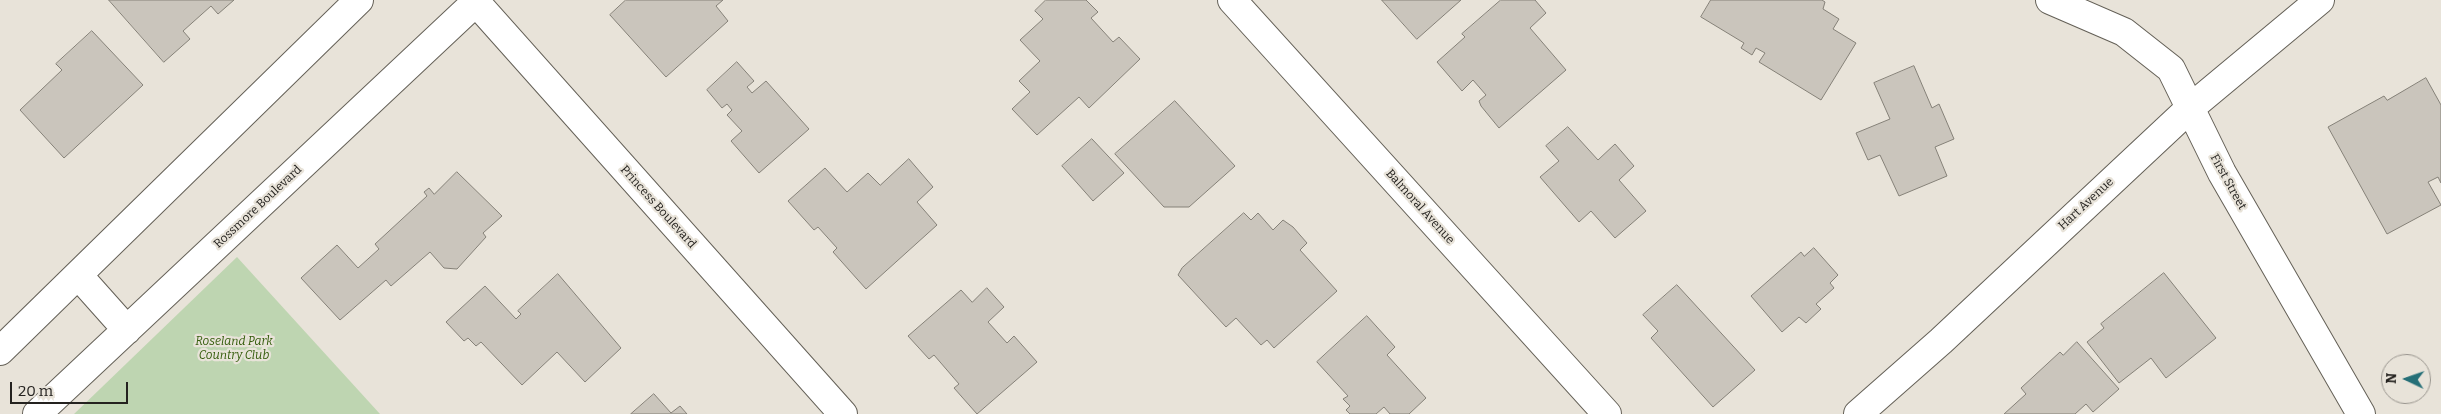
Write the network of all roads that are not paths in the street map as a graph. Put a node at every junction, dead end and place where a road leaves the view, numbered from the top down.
1 (359, 0) edge
2 (1232, 0) edge
3 (2050, 0) edge
4 (2320, 0) edge
5 (476, 1) edge
6 (2189, 109) junction
7 (78, 275) junction
8 (127, 330) junction
9 (0, 351) edge
10 (37, 414) edge
11 (843, 414) edge
12 (1607, 414) edge
13 (1858, 414) edge
14 (2362, 414) edge

1 - 7 street
2 - 12 street, Balmoral Avenue
3 - 6 street, First Street
4 - 6 street, Hart Avenue
5 - 8 street, Rossmore Boulevard
5 - 11 street, Princess Boulevard
6 - 13 street, Hart Avenue
6 - 14 street, First Street
7 - 8 street
7 - 9 street
8 - 10 street, Rossmore Boulevard

